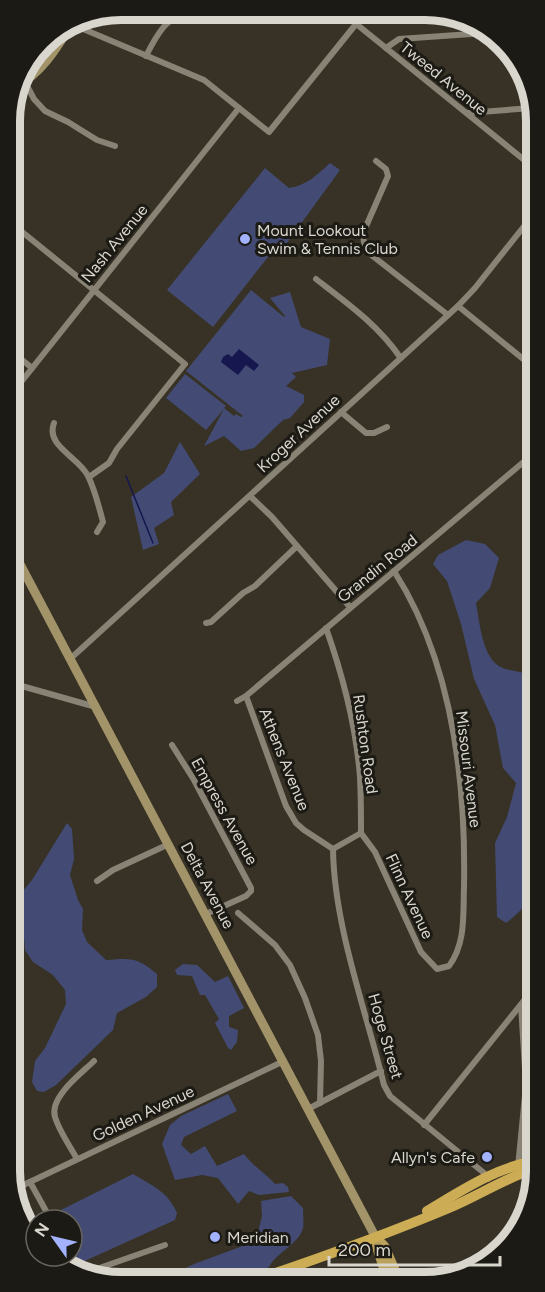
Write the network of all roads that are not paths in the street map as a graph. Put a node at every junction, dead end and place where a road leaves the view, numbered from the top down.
1 (170, 20) edge
2 (351, 20) edge
3 (356, 24) junction
4 (81, 28) edge
5 (475, 34) edge
6 (61, 40) edge
7 (386, 48) junction
8 (147, 56) junction
9 (30, 77) edge
10 (25, 89) edge
11 (239, 108) junction
12 (525, 109) edge
13 (467, 113) junction
14 (115, 146) dead end
15 (376, 161) dead end
16 (526, 162) edge
17 (526, 224) edge
18 (20, 226) edge
19 (316, 279) dead end
20 (93, 291) junction
21 (458, 306) junction
22 (448, 315) junction
23 (400, 357) junction
24 (20, 358) edge
25 (526, 361) edge
26 (32, 368) junction
27 (20, 383) edge
28 (341, 411) junction
29 (54, 423) dead end
30 (387, 427) dead end
31 (526, 460) edge
32 (89, 477) junction
33 (250, 496) junction
34 (97, 531) dead end
35 (296, 547) junction
36 (20, 564) edge
37 (394, 571) junction
38 (351, 607) junction
39 (206, 623) dead end
40 (327, 628) junction
41 (70, 659) junction
42 (20, 686) edge
43 (246, 696) junction
44 (237, 701) dead end
45 (96, 708) junction
46 (172, 745) dead end
47 (362, 833) junction
48 (169, 844) junction
49 (333, 849) junction
50 (97, 881) dead end
51 (238, 913) dead end
52 (206, 914) junction
53 (437, 969) joint
54 (525, 1000) edge
55 (521, 1005) junction
56 (94, 1061) dead end
57 (284, 1061) junction
58 (381, 1071) junction
59 (525, 1071) edge
60 (525, 1096) edge
61 (320, 1103) junction
62 (308, 1109) junction
63 (424, 1125) junction
64 (77, 1159) junction
65 (525, 1166) edge
66 (519, 1169) junction
67 (525, 1169) edge
68 (30, 1182) junction
69 (489, 1182) junction
70 (20, 1187) edge
71 (44, 1208) edge
72 (399, 1229) junction
73 (376, 1238) junction
74 (165, 1245) dead end
75 (96, 1269) edge
76 (278, 1272) edge
77 (385, 1272) edge
78 (395, 1272) edge

1 - 8 street
2 - 3 street, Tweed Avenue
3 - 7 street, Tweed Avenue
3 - 11 street
4 - 8 street
5 - 7 street
6 - 9 main road
7 - 13 street, Tweed Avenue
8 - 11 street
10 - 14 street
11 - 20 street, Nash Avenue
12 - 13 street
13 - 16 street, Tweed Avenue
15 - 22 street
17 - 21 street, Kroger Avenue
18 - 20 street
19 - 23 street
20 - 26 street, Nash Avenue
20 - 32 street
21 - 22 street, Kroger Avenue
21 - 25 street
22 - 23 street, Kroger Avenue
23 - 28 street, Kroger Avenue
24 - 26 street
26 - 27 street, Nash Avenue
28 - 30 street
28 - 33 street, Kroger Avenue
29 - 32 street
31 - 37 street, Grandin Road
32 - 34 street
33 - 35 street
33 - 41 street, Kroger Avenue
35 - 38 street
35 - 39 street
36 - 41 main road, Delta Avenue
37 - 38 street, Grandin Road
37 - 53 street, Missouri Avenue
38 - 40 street, Grandin Road
40 - 43 street, Grandin Road
40 - 47 street, Rushton Road
41 - 45 main road, Delta Avenue
42 - 45 street
43 - 44 street, Grandin Road
43 - 49 street, Athens Avenue
45 - 48 main road, Delta Avenue
46 - 52 street, Empress Avenue
47 - 49 street
47 - 53 street, Flinn Avenue
48 - 50 street
48 - 52 main road, Delta Avenue
49 - 58 street, Hoge Street
51 - 61 street
52 - 57 main road, Delta Avenue
54 - 55 street
55 - 59 street
55 - 63 street
56 - 64 street
57 - 62 main road, Delta Avenue
57 - 64 street, Golden Avenue
58 - 61 street
58 - 63 street, Hoge Street
60 - 66 street
61 - 62 street
62 - 73 main road, Delta Avenue
63 - 69 street, Hoge Street
64 - 68 street, Golden Avenue
65 - 66 highway
66 - 67 highway
66 - 69 highway
68 - 70 street, Golden Avenue
68 - 71 street
69 - 72 highway
69 - 72 highway
72 - 73 highway
73 - 76 highway
73 - 77 main road, Delta Avenue
73 - 78 main road, Delta Avenue
74 - 75 street

